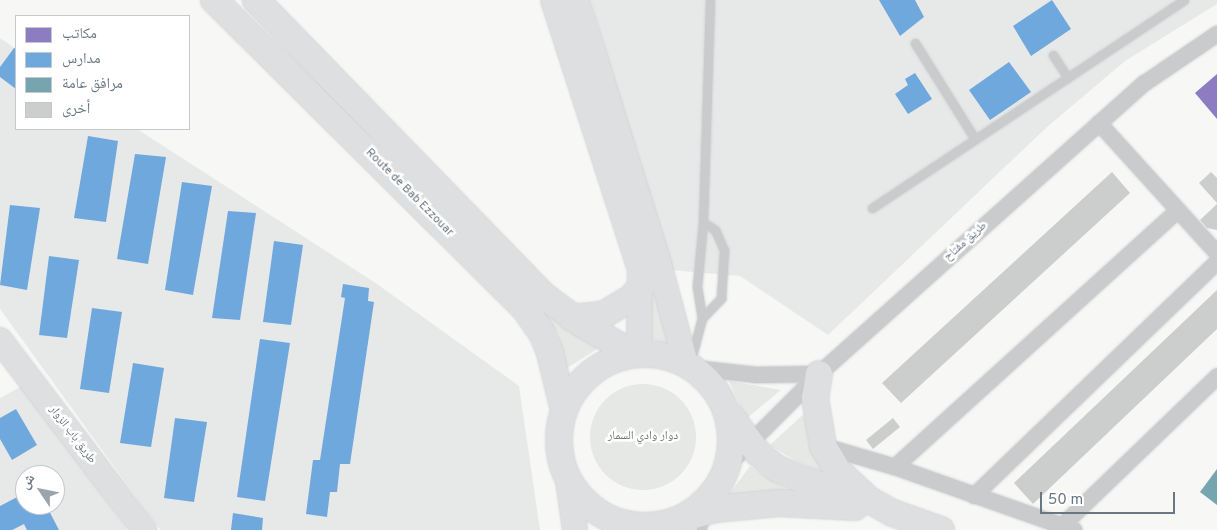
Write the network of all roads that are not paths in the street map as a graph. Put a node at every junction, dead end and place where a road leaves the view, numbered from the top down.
1 (256, 0) edge
2 (553, 0) edge
3 (577, 0) edge
4 (710, 0) edge
5 (1184, 0) edge
6 (229, 5) edge
7 (1217, 34) edge
8 (915, 44) dead end
9 (1053, 55) dead end
10 (1068, 78) junction
11 (1099, 123) junction
12 (975, 139) junction
13 (872, 208) dead end
14 (1178, 210) junction
15 (703, 222) junction
16 (1217, 253) edge
17 (1217, 262) edge
18 (641, 287) junction
19 (572, 318) junction
20 (702, 318) junction
21 (0, 340) edge
22 (637, 354) junction
23 (690, 366) junction
24 (819, 374) junction
25 (1217, 377) edge
26 (564, 410) junction
27 (727, 412) junction
28 (750, 442) junction
29 (823, 446) junction
30 (727, 466) junction
31 (895, 467) junction
32 (568, 480) junction
33 (974, 496) junction
34 (882, 507) junction
35 (707, 511) edge
36 (653, 527) edge
37 (1069, 527) edge
38 (144, 530) edge
39 (575, 530) edge
40 (942, 530) edge

1 - 19 main road, Route de Bab Ezzouar
2 - 18 main road
3 - 23 main road
4 - 15 lane
5 - 10 lane
6 - 26 main road, Route de Bab Ezzouar
7 - 11 street, طريق مفتاح
8 - 12 lane
9 - 10 lane
10 - 12 lane
11 - 14 street
11 - 24 street, طريق مفتاح
12 - 13 lane
14 - 16 street
14 - 31 street
15 - 20 lane
15 - 20 lane
17 - 33 street
18 - 19 main road
18 - 22 main road
19 - 22 main road, Route de Bab Ezzouar
20 - 23 lane
21 - 38 main road, طريق باب الزوار
22 - 23 main road
22 - 26 main road
23 - 24 street
23 - 27 main road
24 - 28 street, طريق مفتاح
24 - 29 main road
25 - 37 street
26 - 32 main road
27 - 28 main road
27 - 30 main road
28 - 30 street, طريق مفتاح
28 - 34 main road
29 - 31 street
29 - 34 main road
30 - 35 main road
31 - 33 street
32 - 36 main road
32 - 39 main road
33 - 37 street
34 - 35 main road
34 - 40 main road
35 - 36 main road

